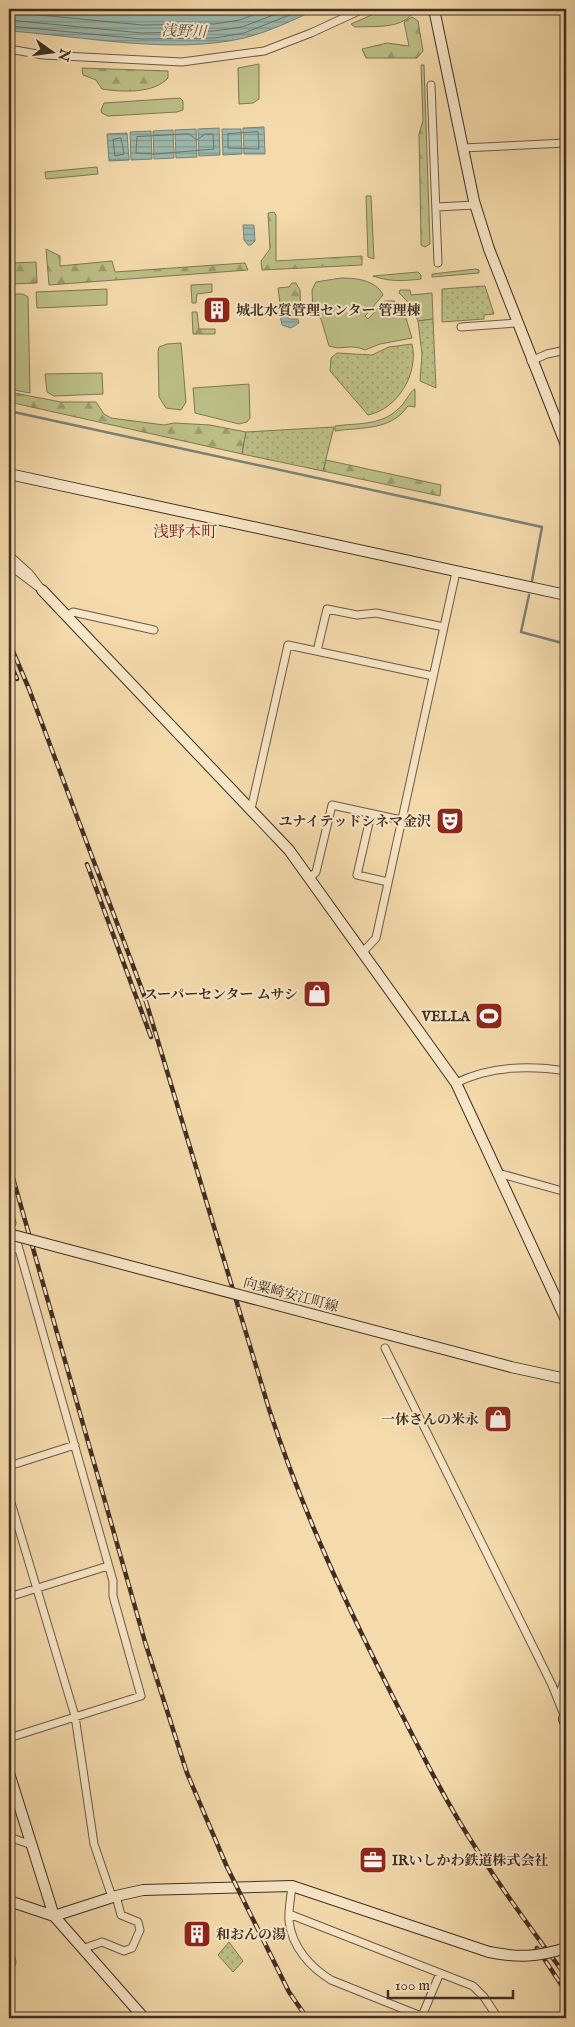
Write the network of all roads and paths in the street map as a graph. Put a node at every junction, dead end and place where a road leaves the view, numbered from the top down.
1 (363, 9) edge
2 (434, 9) edge
3 (9, 49) edge
4 (431, 85) dead end
5 (566, 143) edge
6 (463, 148) junction
7 (475, 205) junction
8 (436, 207) junction
9 (438, 263) dead end
10 (516, 323) junction
11 (461, 327) dead end
12 (566, 350) edge
13 (532, 361) junction
14 (566, 445) edge
15 (9, 474) edge
16 (9, 555) edge
17 (9, 565) edge
18 (456, 572) junction
19 (42, 590) junction
20 (566, 595) edge
21 (67, 616) junction
22 (444, 627) junction
23 (154, 630) dead end
24 (317, 651) junction
25 (433, 676) junction
26 (251, 809) junction
27 (370, 814) junction
28 (401, 820) junction
29 (309, 879) junction
30 (388, 882) junction
31 (362, 953) junction
32 (566, 1071) edge
33 (456, 1083) junction
34 (498, 1173) junction
35 (566, 1192) edge
36 (9, 1234) edge
37 (9, 1246) edge
38 (566, 1320) edge
39 (385, 1348) dead end
40 (566, 1379) edge
41 (75, 1445) junction
42 (9, 1466) edge
43 (9, 1496) edge
44 (108, 1566) junction
45 (38, 1588) junction
46 (9, 1597) edge
47 (566, 1675) edge
48 (75, 1716) junction
49 (566, 1720) edge
50 (9, 1738) edge
51 (9, 1773) edge
52 (9, 1837) edge
53 (33, 1845) junction
54 (292, 1886) junction
55 (114, 1896) junction
56 (9, 1901) edge
57 (290, 1914) junction
58 (54, 1916) junction
59 (566, 1948) edge
60 (82, 1949) junction
61 (9, 1951) edge
62 (9, 1969) edge
63 (440, 1973) junction
64 (424, 2017) edge
65 (144, 2018) edge
66 (498, 2018) edge

1 - 3 street
2 - 6 street
4 - 8 street
5 - 6 street
6 - 7 street
7 - 8 street
7 - 10 street
8 - 9 street
10 - 11 street
10 - 13 street
12 - 13 street
13 - 14 street
15 - 18 street
16 - 19 street
17 - 19 street
18 - 20 street
18 - 22 street
19 - 21 street
21 - 23 street
21 - 26 street
22 - 24 street
22 - 25 street
24 - 25 street
24 - 26 street
25 - 28 street
26 - 29 street
27 - 28 street
27 - 29 street
27 - 30 street
28 - 30 street
29 - 31 street
30 - 31 street
31 - 33 street
32 - 33 street
33 - 34 street
34 - 35 street
34 - 38 street
36 - 40 street, 向粟崎安江町線, bridge
37 - 41 street
39 - 49 street
41 - 42 street
41 - 44 street
43 - 45 street
44 - 45 street
44 - 48 street
45 - 46 street
45 - 48 street
47 - 49 street
48 - 50 street
48 - 55 street
51 - 53 street
52 - 53 street
53 - 58 street
54 - 55 street
54 - 57 street
54 - 59 street, bridge
55 - 58 street
55 - 60 street
56 - 58 street
57 - 63 street
57 - 64 street
58 - 60 street
60 - 65 street
61 - 62 street
63 - 64 street
63 - 66 street

